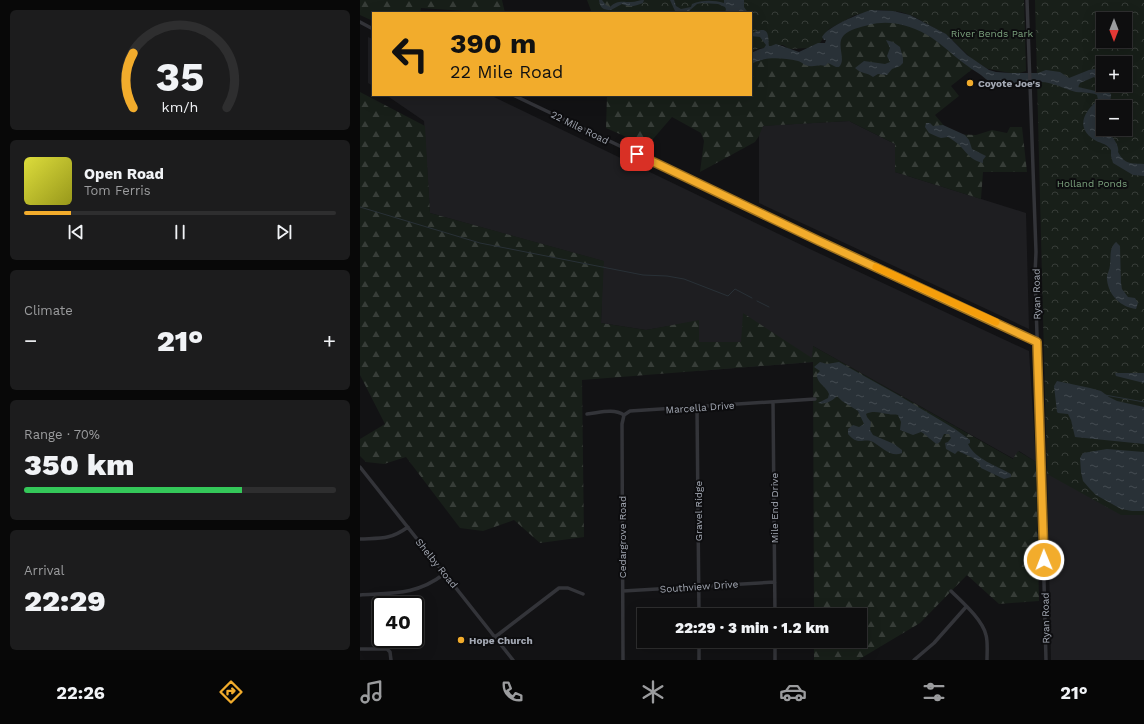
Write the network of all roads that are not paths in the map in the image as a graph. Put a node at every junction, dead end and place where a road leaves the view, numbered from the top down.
1 (1028, 0) edge
2 (360, 22) edge
3 (372, 28) edge
4 (515, 96) edge
5 (1037, 342) junction
6 (815, 399) dead end
7 (773, 402) junction
8 (698, 407) junction
9 (587, 414) dead end
10 (624, 415) junction
11 (360, 467) edge
12 (408, 527) junction
13 (360, 539) edge
14 (444, 574) junction
15 (775, 582) junction
16 (699, 585) junction
17 (623, 591) junction
18 (951, 591) dead end
19 (583, 594) dead end
20 (360, 595) edge
21 (966, 607) junction
22 (699, 608) edge
23 (775, 608) edge
24 (496, 637) junction
25 (699, 648) edge
26 (775, 648) edge
27 (360, 649) edge
28 (391, 660) edge
29 (513, 660) edge
30 (623, 660) edge
31 (699, 660) edge
32 (775, 660) edge
33 (914, 660) edge
34 (986, 660) edge
35 (1046, 660) edge

1 - 5 street, Ryan Road
2 - 3 street
4 - 5 street, 22 Mile Road
5 - 35 street, Ryan Road
6 - 7 street, Marcella Drive
7 - 8 street, Marcella Drive
7 - 15 street, Mile End Drive
8 - 10 street, Marcella Drive
8 - 16 street, Gravel Ridge
9 - 10 street, Marcella Drive
10 - 17 street, Cedargrove Road
11 - 12 street, Shelby Road
12 - 13 street
12 - 14 street, Shelby Road
14 - 20 street
14 - 24 street, Shelby Road
15 - 16 street, Southview Drive
15 - 23 street, Mile End Drive
16 - 17 street, Southview Drive
16 - 22 street, Gravel Ridge
17 - 30 street, Cedargrove Road
18 - 21 street
19 - 24 street
21 - 33 street
21 - 34 street
24 - 29 street, Shelby Road
25 - 31 street
26 - 32 street
27 - 28 street

